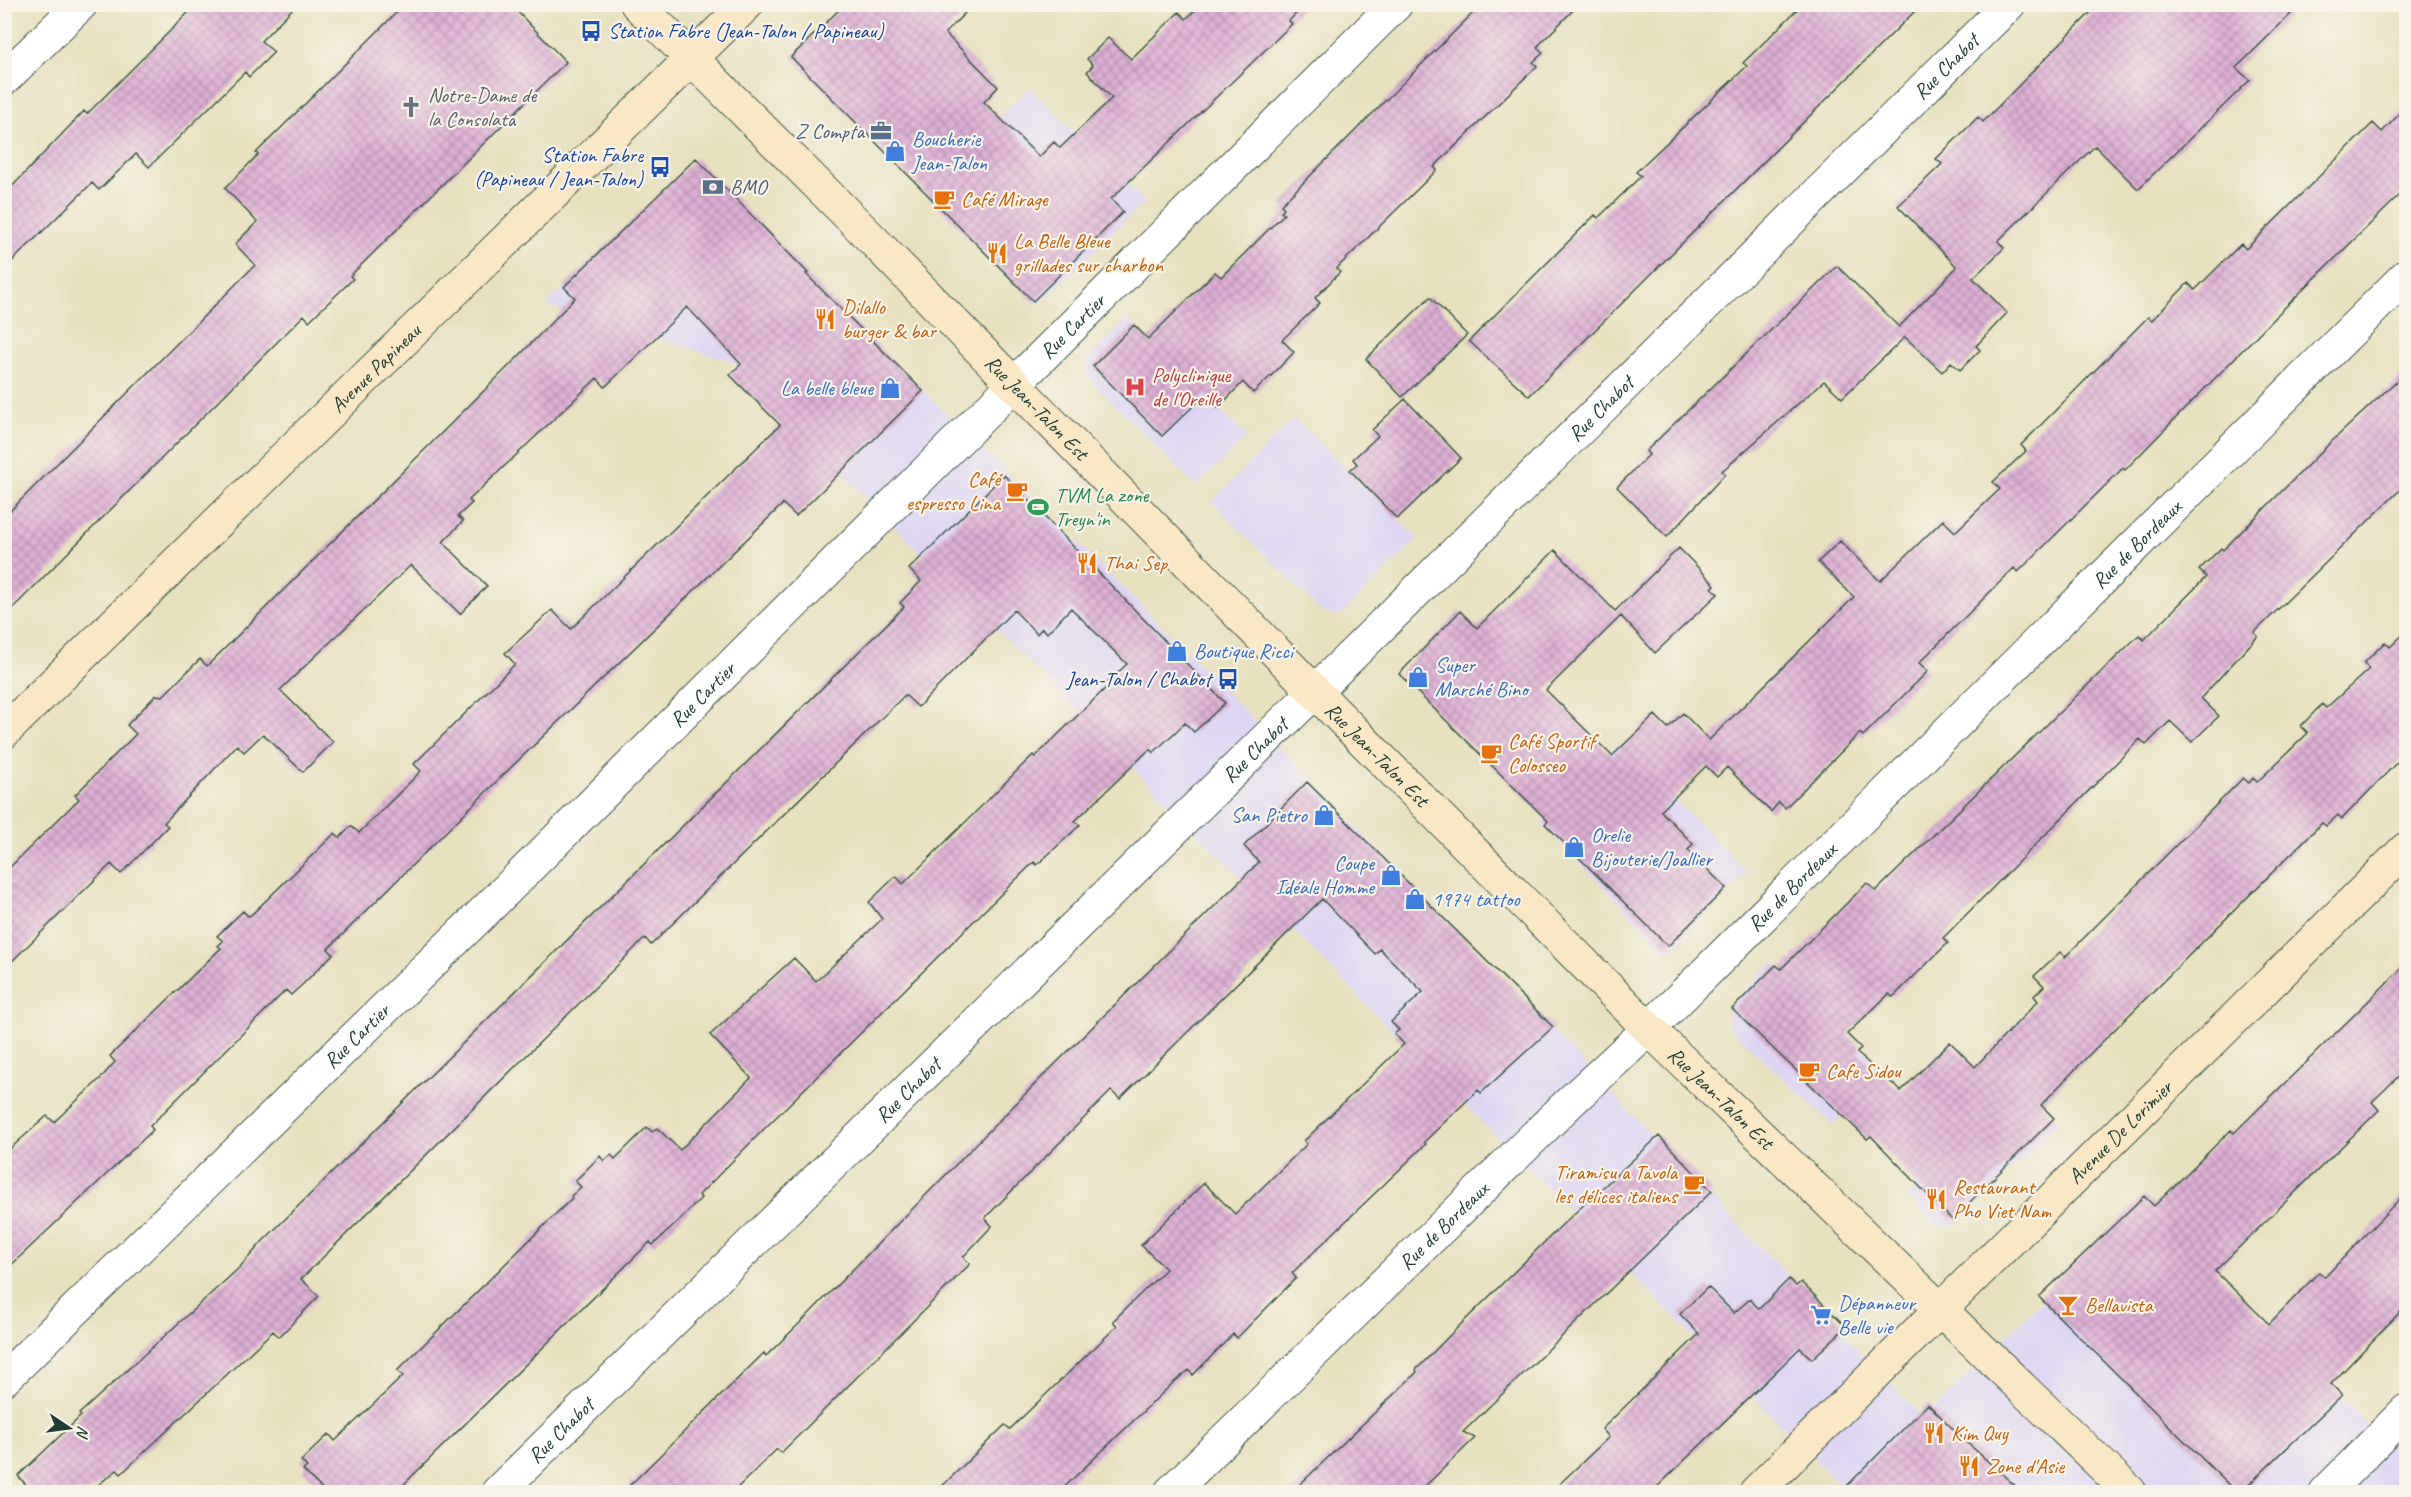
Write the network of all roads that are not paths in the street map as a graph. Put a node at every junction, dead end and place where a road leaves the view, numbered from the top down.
1 (81, 4) edge
2 (637, 4) edge
3 (747, 4) edge
4 (1396, 4) edge
5 (2009, 4) edge
6 (693, 59) junction
7 (4, 79) edge
8 (2406, 276) edge
9 (1014, 384) junction
10 (1315, 692) junction
11 (4, 732) edge
12 (2406, 849) edge
13 (1650, 1029) junction
14 (1942, 1310) junction
15 (4, 1379) edge
16 (2406, 1411) edge
17 (498, 1492) edge
18 (1171, 1492) edge
19 (1756, 1492) edge
20 (2130, 1492) edge
21 (2326, 1492) edge

1 - 7 street
2 - 6 main road, Rue Jean-Talon Est
3 - 6 main road, Avenue Papineau
4 - 9 street, Rue Cartier
5 - 10 street, Rue Chabot
6 - 9 main road, Rue Jean-Talon Est
6 - 11 main road, Avenue Papineau
8 - 13 street, Rue de Bordeaux
9 - 10 main road, Rue Jean-Talon Est
9 - 15 street, Rue Cartier
10 - 13 main road, Rue Jean-Talon Est
10 - 17 street, Rue Chabot
12 - 14 main road, Avenue De Lorimier
13 - 14 main road, Rue Jean-Talon Est
13 - 18 street, Rue de Bordeaux
14 - 19 main road, Avenue De Lorimier
14 - 20 main road, Rue Jean-Talon Est
16 - 21 street

